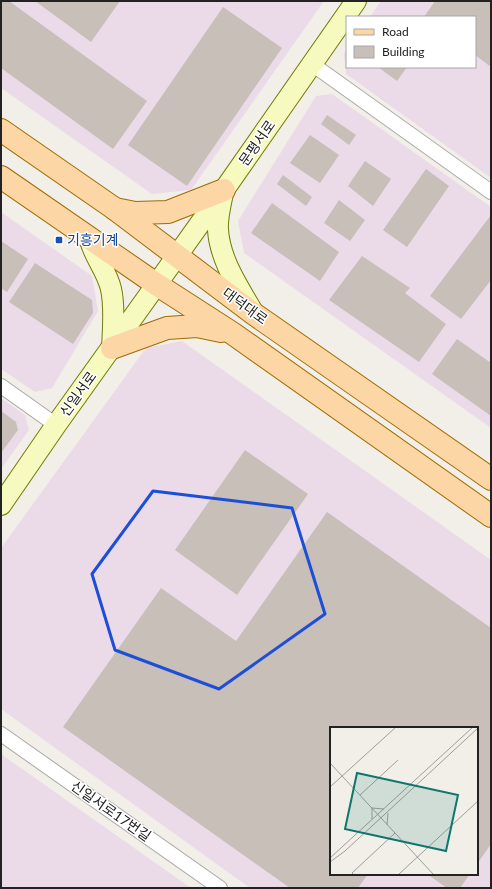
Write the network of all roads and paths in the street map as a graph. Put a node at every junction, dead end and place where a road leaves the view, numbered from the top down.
1 (356, 1) edge
2 (312, 64) junction
3 (1, 130) edge
4 (1, 177) edge
5 (224, 190) junction
6 (491, 192) edge
7 (114, 209) junction
8 (90, 240) junction
9 (176, 256) junction
10 (156, 284) junction
11 (254, 314) junction
12 (232, 333) junction
13 (112, 348) junction
14 (1, 386) edge
15 (56, 425) junction
16 (491, 479) edge
17 (1, 505) edge
18 (491, 516) edge
19 (1, 734) edge
20 (220, 888) edge

1 - 2 main road, 문평서로
2 - 5 main road, 문평서로
2 - 6 street
3 - 7 main road, 대덕대로
4 - 8 main road, 대덕대로
5 - 7 main road
5 - 9 main road, 문평서로
5 - 11 main road
7 - 9 main road, 대덕대로
8 - 10 main road, 대덕대로
8 - 13 main road
9 - 10 main road, 문평서로
9 - 11 main road, 대덕대로
10 - 12 main road, 대덕대로
10 - 13 main road, 신일서로
11 - 16 main road, 대덕대로
12 - 13 main road
12 - 18 main road, 대덕대로
13 - 15 main road, 신일서로
14 - 15 street
15 - 17 main road, 신일서로
19 - 20 street, 신일서로17번길

